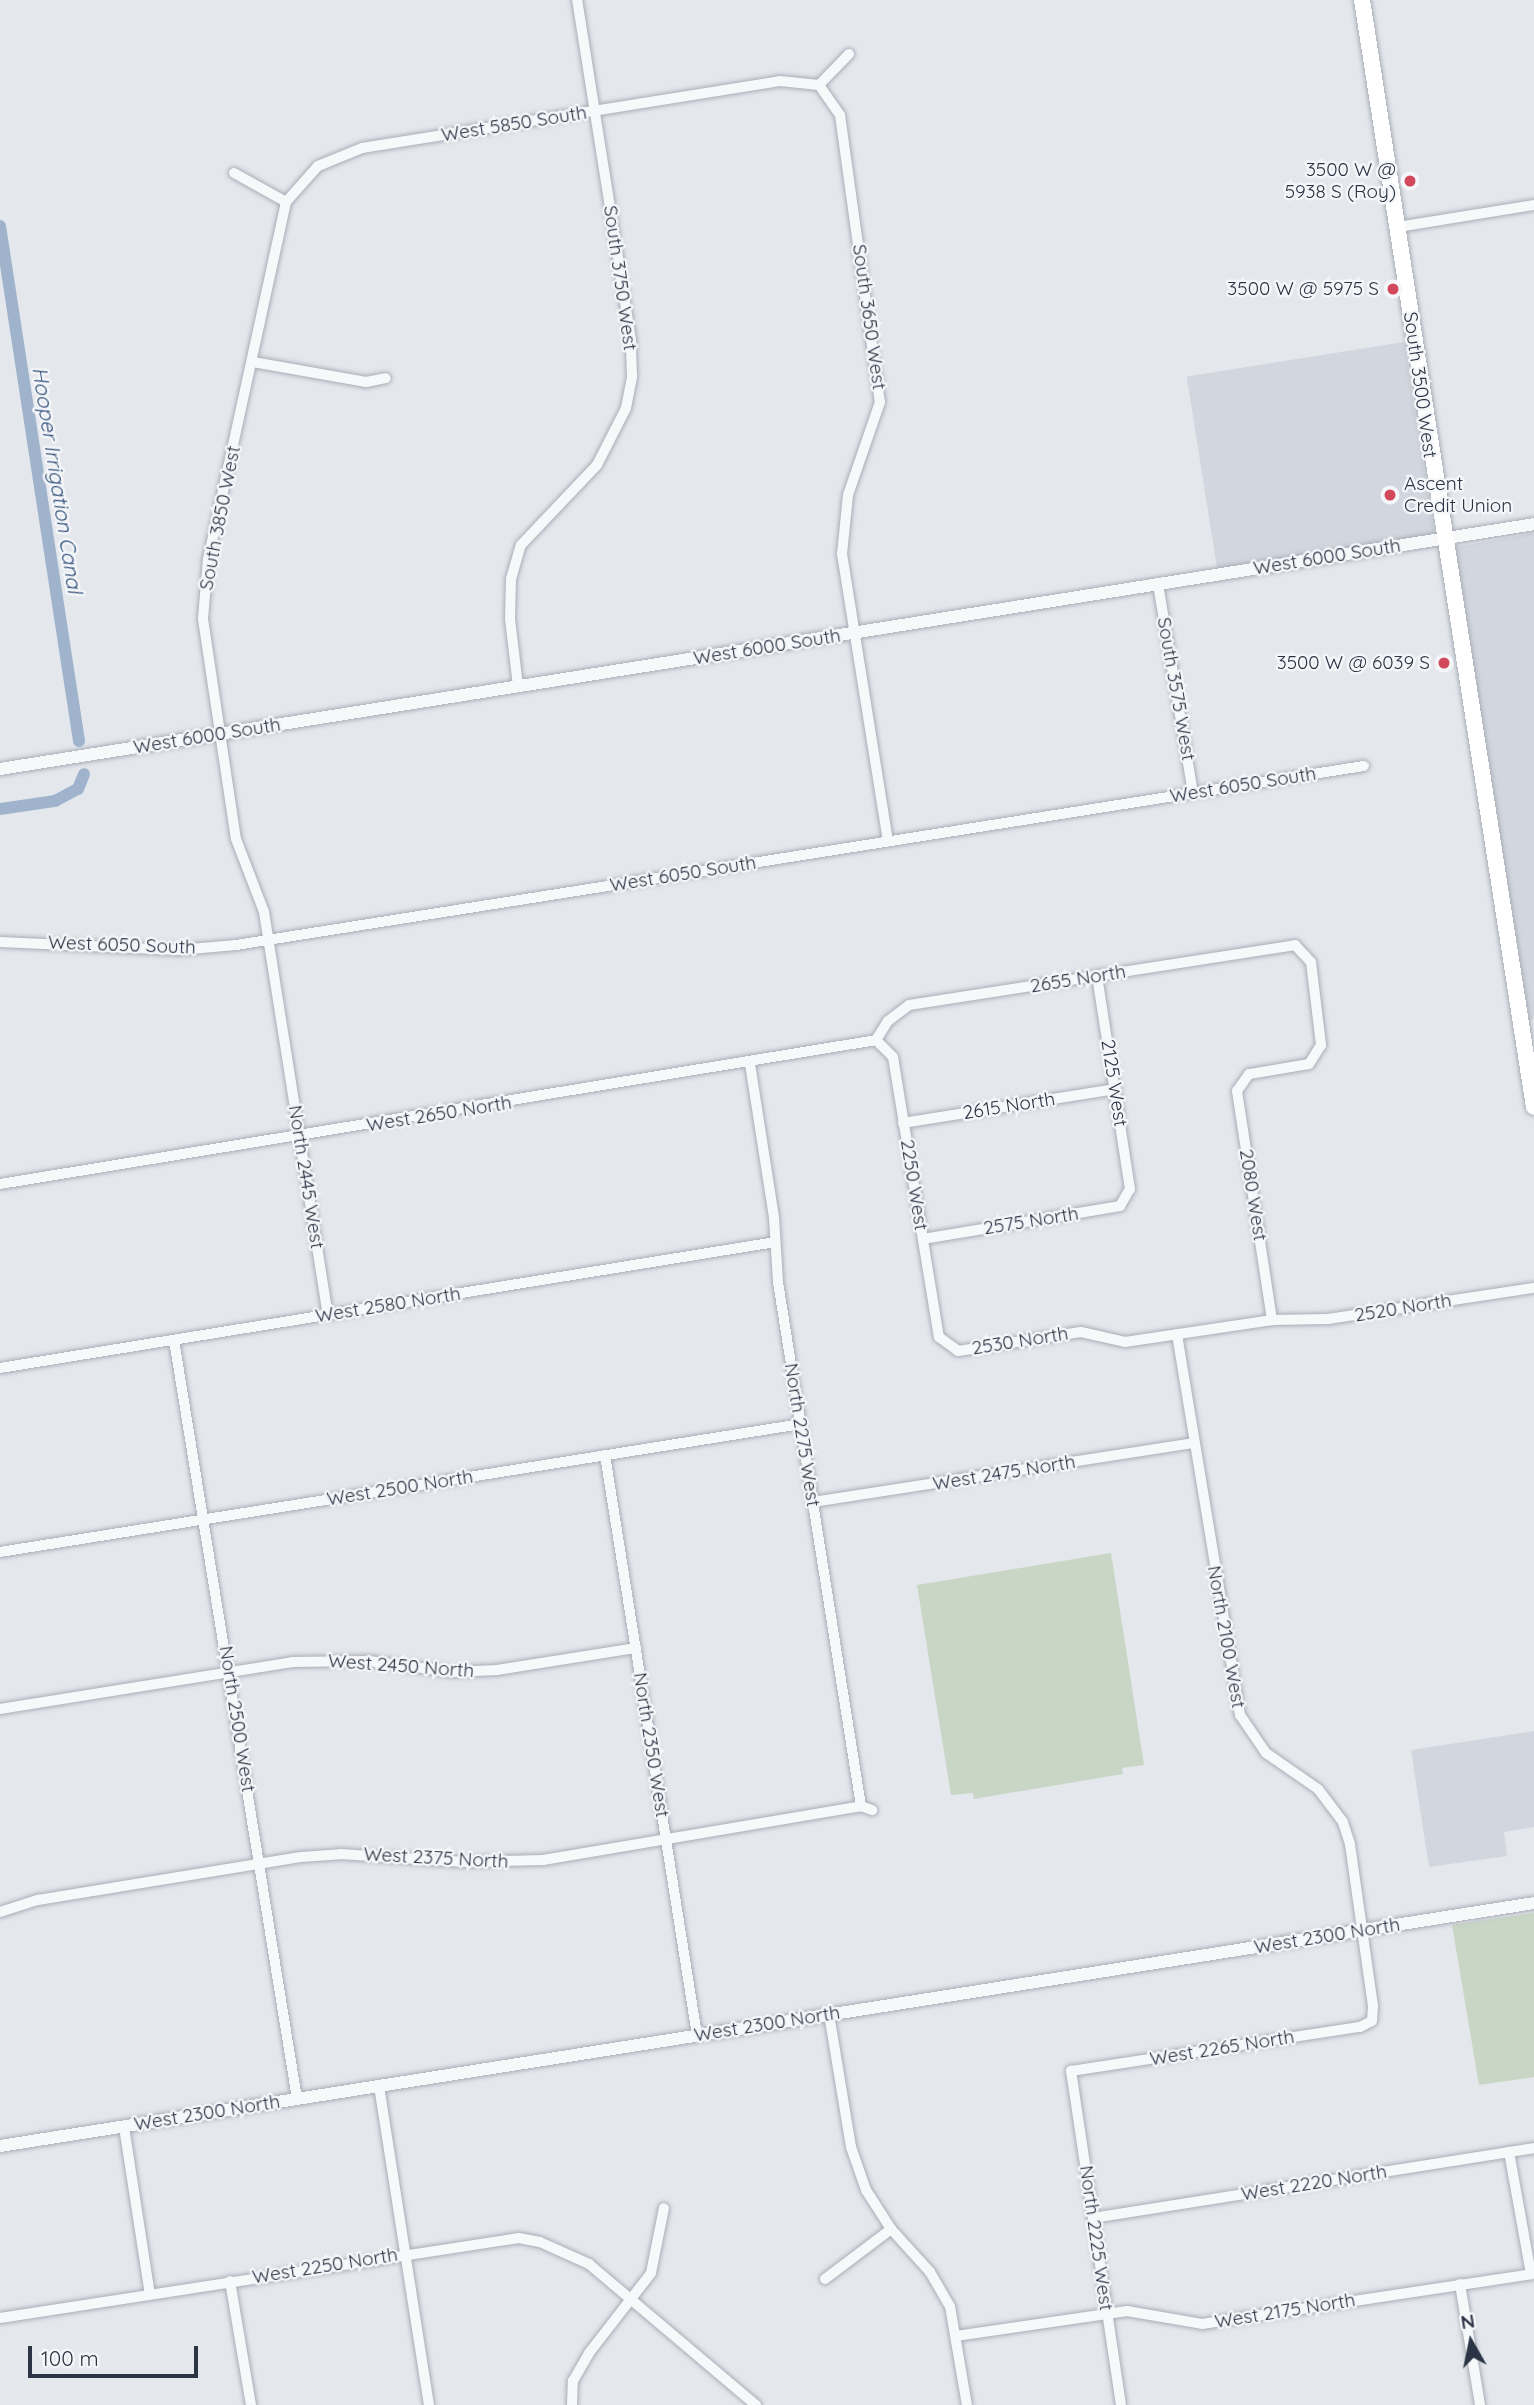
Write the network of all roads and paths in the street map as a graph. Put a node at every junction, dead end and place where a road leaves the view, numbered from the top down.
1 (577, 0) edge
2 (1362, 0) edge
3 (849, 54) dead end
4 (819, 85) junction
5 (595, 111) junction
6 (234, 173) dead end
7 (286, 202) junction
8 (1534, 205) edge
9 (1398, 226) junction
10 (253, 362) junction
11 (386, 378) dead end
12 (1534, 524) edge
13 (1444, 539) junction
14 (1158, 584) junction
15 (853, 633) junction
16 (519, 686) junction
17 (219, 734) junction
18 (1364, 766) dead end
19 (0, 769) edge
20 (1194, 793) junction
21 (888, 841) junction
22 (268, 939) junction
23 (0, 942) edge
24 (1097, 976) junction
25 (285, 1040) joint
26 (876, 1040) junction
27 (750, 1064) junction
28 (1249, 1074) joint
29 (1115, 1088) junction
30 (1534, 1107) edge
31 (904, 1123) junction
32 (300, 1136) junction
33 (0, 1184) edge
34 (1130, 1189) joint
35 (923, 1239) junction
36 (775, 1242) junction
37 (1534, 1288) edge
38 (328, 1315) junction
39 (1272, 1320) junction
40 (1177, 1334) junction
41 (939, 1336) joint
42 (174, 1340) junction
43 (0, 1368) edge
44 (801, 1424) junction
45 (1194, 1443) junction
46 (605, 1455) junction
47 (813, 1502) junction
48 (205, 1519) junction
49 (0, 1552) edge
50 (636, 1648) junction
51 (229, 1672) junction
52 (0, 1709) edge
53 (861, 1806) junction
54 (872, 1810) dead end
55 (666, 1839) junction
56 (260, 1864) junction
57 (1534, 1903) edge
58 (0, 1912) edge
59 (1362, 1931) junction
60 (829, 2014) junction
61 (1372, 2021) joint
62 (697, 2035) junction
63 (1071, 2071) joint
64 (379, 2086) junction
65 (297, 2099) junction
66 (124, 2127) junction
67 (0, 2146) edge
68 (1534, 2148) edge
69 (1509, 2152) junction
70 (664, 2208) dead end
71 (1093, 2218) junction
72 (891, 2229) junction
73 (405, 2254) junction
74 (825, 2279) dead end
75 (230, 2281) junction
76 (1460, 2284) junction
77 (150, 2294) junction
78 (634, 2301) junction
79 (1107, 2314) junction
80 (0, 2318) edge
81 (956, 2336) junction
82 (251, 2405) edge
83 (429, 2405) edge
84 (572, 2405) edge
85 (756, 2405) edge
86 (967, 2405) edge
87 (1121, 2405) edge
88 (1480, 2405) edge

1 - 5 street, South 3750 West
2 - 9 main road, South 3500 West
3 - 4 street
4 - 5 street, West 5850 South
4 - 15 street, South 3650 West
5 - 7 street, West 5850 South
5 - 16 street, South 3750 West
6 - 7 street
7 - 10 street, South 3850 West
8 - 9 street
9 - 13 main road, South 3500 West
10 - 11 street
10 - 17 street, South 3850 West
12 - 13 street, West 6000 South
13 - 14 street, West 6000 South
13 - 30 main road, South 3500 West
14 - 15 street, West 6000 South
14 - 20 street, South 3575 West
15 - 16 street, West 6000 South
15 - 21 street, South 3650 West
16 - 17 street, West 6000 South
17 - 19 street, West 6000 South
17 - 22 street, South 3850 West
18 - 20 street, West 6050 South
20 - 21 street, West 6050 South
21 - 22 street, West 6050 South
22 - 23 street, West 6050 South
22 - 25 street, South 3850 West
24 - 26 street, 2655 North
24 - 28 street, 2655 North
24 - 29 street, 2125 West
25 - 32 street, North 2445 West
26 - 27 street, West 2650 North
26 - 31 street, 2250 West
27 - 32 street, West 2650 North
27 - 36 street, North 2275 West
28 - 39 street, 2080 West
29 - 31 street, 2615 North
29 - 34 street, 2125 West
31 - 35 street, 2250 West
32 - 33 street, West 2650 North
32 - 38 street, North 2445 West
34 - 35 street, 2575 North
35 - 41 street, 2250 West
36 - 38 street, West 2580 North
36 - 44 street, North 2275 West
37 - 39 street, 2520 North
38 - 42 street, West 2580 North
39 - 40 street, 2530 North
40 - 41 street, 2530 North
40 - 45 street, North 2100 West
42 - 43 street, West 2580 North
42 - 48 street, North 2500 West
44 - 46 street, West 2500 North
44 - 47 street, North 2275 West
45 - 47 street, West 2475 North
45 - 59 street, North 2100 West
46 - 48 street, West 2500 North
46 - 50 street, North 2350 West
47 - 53 street, North 2275 West
48 - 49 street, West 2500 North
48 - 51 street, North 2500 West
50 - 51 street, West 2450 North
50 - 55 street, North 2350 West
51 - 52 street, West 2450 North
51 - 56 street, North 2500 West
53 - 54 street, West 2375 North
53 - 55 street, West 2375 North
55 - 56 street, West 2375 North
55 - 62 street, North 2350 West
56 - 58 street, West 2375 North
56 - 65 street, North 2500 West
57 - 59 street, West 2300 North
59 - 60 street, West 2300 North
59 - 61 street, North 2100 West
60 - 62 street, West 2300 North
60 - 72 street
61 - 63 street, West 2265 North
62 - 64 street, West 2300 North
63 - 71 street, North 2225 West
64 - 65 street, West 2300 North
64 - 73 street
65 - 66 street, West 2300 North
66 - 67 street, West 2300 North
66 - 77 street
68 - 69 street, West 2220 North
69 - 71 street, West 2220 North
69 - 76 street, West 2175 North
70 - 78 street
71 - 79 street, North 2225 West
72 - 74 street
72 - 81 street
73 - 75 street, West 2250 North
73 - 78 street, West 2250 North
73 - 83 street
75 - 77 street, West 2250 North
75 - 82 street
76 - 79 street, West 2175 North
76 - 88 street
77 - 80 street, West 2250 North
78 - 84 street
78 - 85 street, West 2250 North
79 - 81 street, West 2175 North
79 - 87 street, North 2225 West
81 - 86 street

